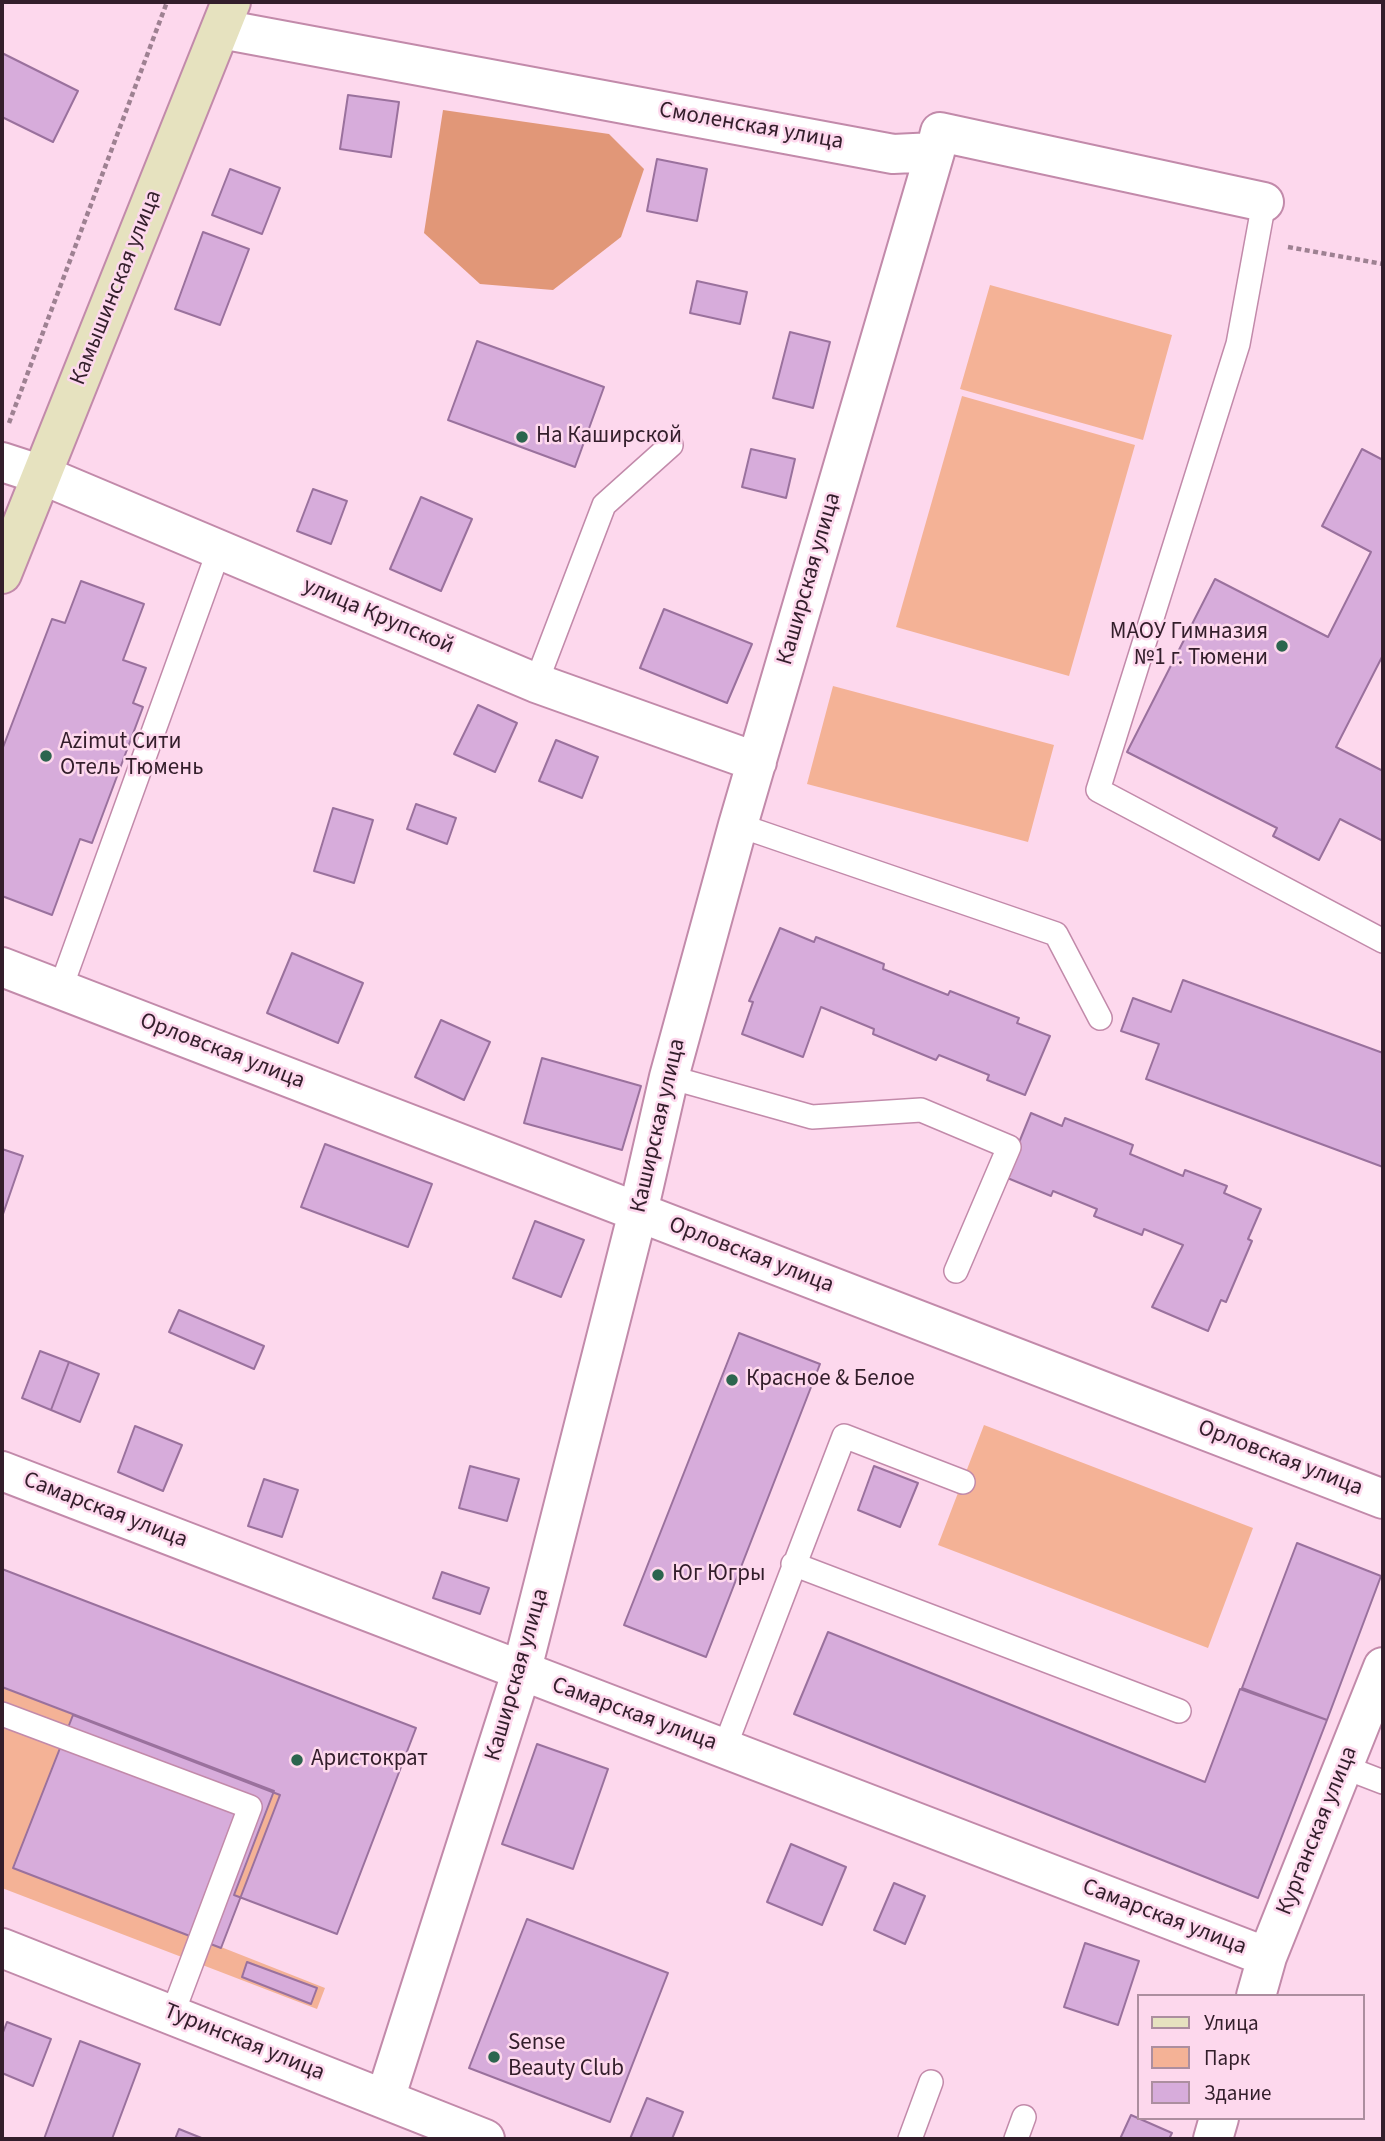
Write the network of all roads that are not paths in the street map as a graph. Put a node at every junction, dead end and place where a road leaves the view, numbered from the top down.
1 (226, 16) edge
2 (934, 152) junction
3 (1264, 202) joint
4 (671, 445) dead end
5 (2, 462) edge
6 (41, 475) junction
7 (219, 550) junction
8 (2, 574) edge
9 (536, 683) junction
10 (757, 762) junction
11 (737, 825) junction
12 (1383, 941) edge
13 (2, 967) edge
14 (60, 990) junction
15 (1100, 1018) dead end
16 (669, 1077) junction
17 (638, 1212) junction
18 (956, 1271) dead end
19 (2, 1471) edge
20 (963, 1482) dead end
21 (1383, 1499) edge
22 (793, 1564) junction
23 (1383, 1667) edge
24 (521, 1673) junction
25 (1179, 1711) dead end
26 (2, 1714) edge
27 (724, 1749) junction
28 (1345, 1767) junction
29 (1383, 1782) edge
30 (2, 1948) edge
31 (1267, 1957) junction
32 (1257, 1994) edge
33 (172, 2015) junction
34 (930, 2082) dead end
35 (385, 2099) junction
36 (1024, 2117) dead end
37 (1218, 2120) edge
38 (485, 2139) edge
39 (910, 2139) edge
40 (1016, 2139) edge
41 (1213, 2139) edge

1 - 2 street, Смоленская улица
1 - 6 street, Камышинская улица
2 - 3 street
2 - 10 street, Каширская улица
3 - 12 lane
4 - 9 lane
5 - 6 street, улица Крупской
6 - 7 street, улица Крупской
6 - 8 street, Камышинская улица
7 - 9 street, улица Крупской
7 - 14 lane
9 - 10 street, улица Крупской
10 - 11 street, Каширская улица
11 - 15 lane
11 - 16 street, Каширская улица
13 - 14 street, Орловская улица
14 - 17 street, Орловская улица
16 - 17 street, Каширская улица
16 - 18 lane
17 - 21 street, Орловская улица
17 - 24 street, Каширская улица
19 - 24 street, Самарская улица
20 - 22 lane
22 - 25 lane
22 - 27 lane
23 - 28 street, Курганская улица
24 - 27 street, Самарская улица
24 - 35 street, Каширская улица
26 - 33 lane
27 - 31 street, Самарская улица
28 - 29 lane
28 - 31 street, Курганская улица
30 - 33 street, Туринская улица
31 - 32 street, Курганская улица
33 - 35 street, Туринская улица
34 - 39 lane
35 - 38 street, Туринская улица
36 - 40 lane
37 - 41 street

